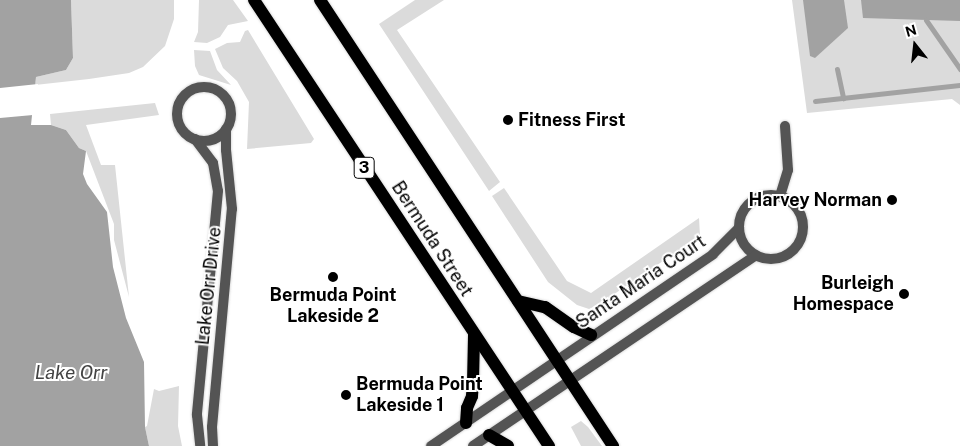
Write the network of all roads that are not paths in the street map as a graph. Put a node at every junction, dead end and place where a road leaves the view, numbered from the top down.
1 (254, 0) edge
2 (320, 0) edge
3 (785, 126) dead end
4 (226, 129) junction
5 (195, 139) junction
6 (780, 196) junction
7 (739, 228) junction
8 (756, 255) junction
9 (518, 301) junction
10 (474, 335) junction
11 (591, 335) junction
12 (557, 359) junction
13 (571, 380) junction
14 (512, 392) junction
15 (525, 411) junction
16 (466, 423) junction
17 (489, 435) junction
18 (200, 446) edge
19 (213, 446) edge
20 (432, 446) edge
21 (472, 446) edge
22 (508, 446) edge
23 (549, 446) edge
24 (613, 446) edge

1 - 10 main road, Bermuda Street / 3
2 - 9 main road
3 - 6 street
4 - 5 street
4 - 5 street
4 - 19 street, Lake Orr Drive
5 - 18 street, Lake Orr Drive
6 - 7 street
6 - 8 street
7 - 8 street
7 - 11 street, Santa Maria Court
8 - 13 street
9 - 11 main road
9 - 12 main road
10 - 14 main road, Bermuda Street / 3
10 - 16 main road
11 - 12 street, Santa Maria Court
12 - 13 main road
12 - 14 street
13 - 15 street
13 - 24 main road
14 - 15 main road, Bermuda Street / 3
14 - 16 street
15 - 17 street
15 - 23 main road, Bermuda Street / 3
16 - 20 street
17 - 21 street
17 - 22 main road

